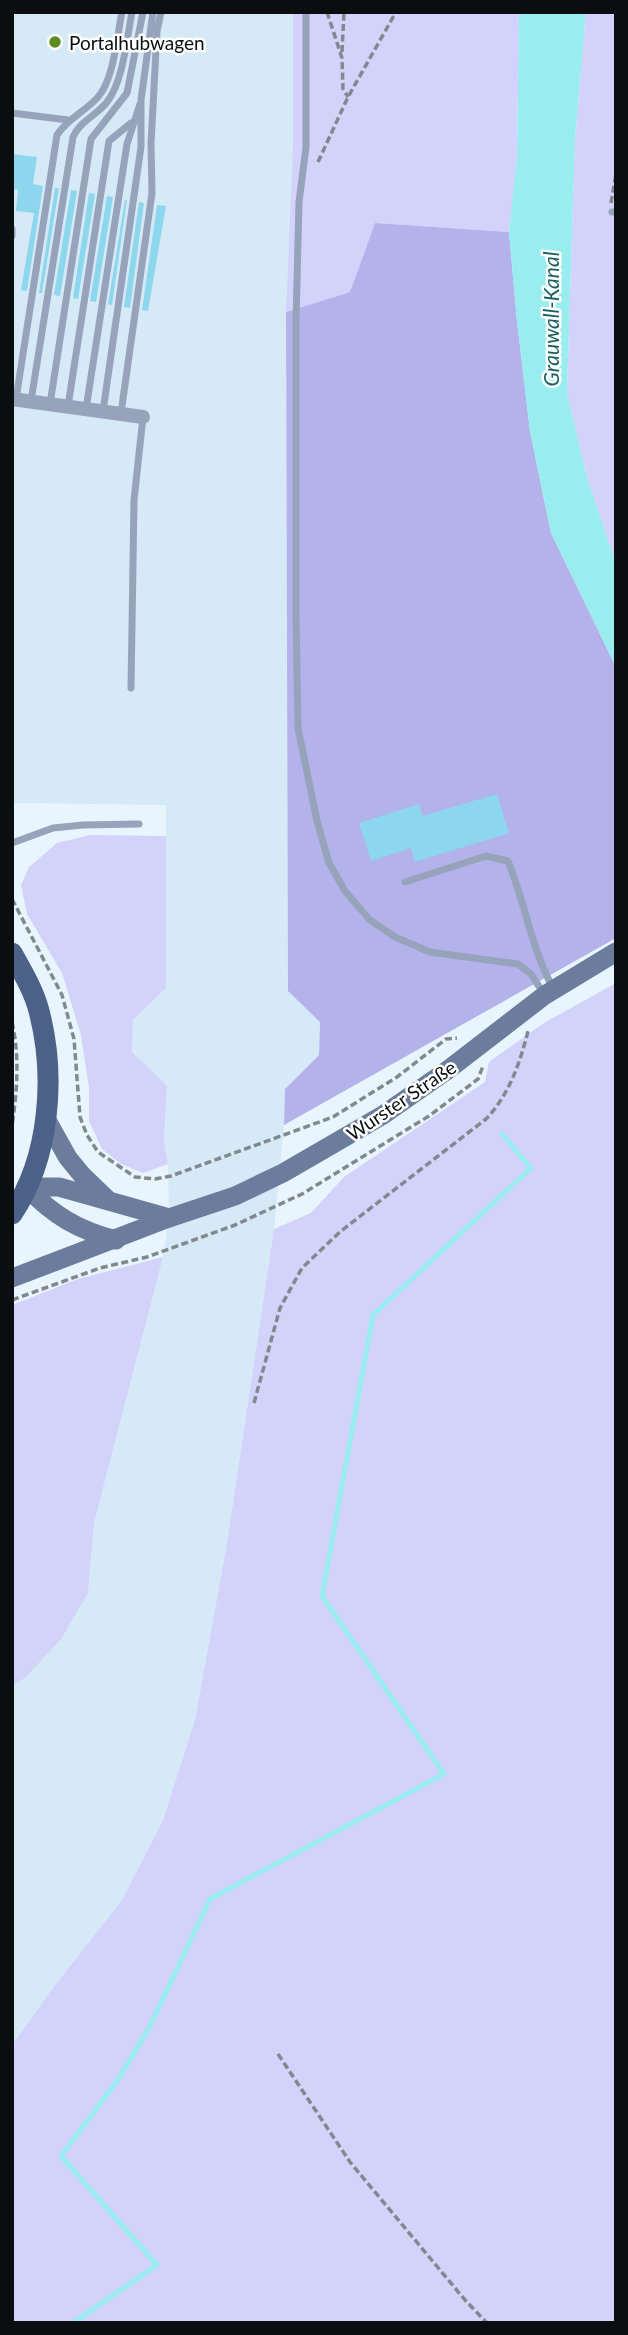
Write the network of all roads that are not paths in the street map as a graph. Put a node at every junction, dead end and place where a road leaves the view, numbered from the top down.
1 (122, 12) edge
2 (132, 12) edge
3 (143, 12) edge
4 (153, 12) edge
5 (161, 12) edge
6 (306, 12) edge
7 (141, 100) junction
8 (12, 113) edge
9 (68, 120) junction
10 (132, 122) junction
11 (12, 229) edge
12 (12, 236) edge
13 (20, 400) edge
14 (50, 404) junction
15 (68, 406) junction
16 (86, 409) junction
17 (103, 411) junction
18 (121, 413) junction
19 (143, 417) joint
20 (131, 688) dead end
21 (139, 824) dead end
22 (12, 843) edge
23 (405, 882) dead end
24 (616, 952) edge
25 (12, 953) edge
26 (549, 992) junction
27 (45, 1117) junction
28 (26, 1187) junction
29 (109, 1200) junction
30 (12, 1214) edge
31 (169, 1218) junction
32 (116, 1240) junction
33 (12, 1278) edge

1 - 9 lane
2 - 13 lane
3 - 14 lane
4 - 7 lane
5 - 18 lane
6 - 26 lane
7 - 10 lane
7 - 17 lane
8 - 9 lane
9 - 13 lane
10 - 15 lane
10 - 16 lane
11 - 12 lane
13 - 14 street
14 - 15 street
15 - 16 street
16 - 17 street
17 - 18 street
18 - 19 street
19 - 20 lane
21 - 22 lane
23 - 26 lane
24 - 26 main road, Wurster Straße
25 - 27 main road
26 - 31 main road, Wurster Straße
27 - 28 main road
27 - 29 main road
28 - 29 main road
28 - 30 main road
28 - 32 main road
29 - 31 main road
31 - 32 main road, Wurster Straße
32 - 33 main road, Wurster Straße

